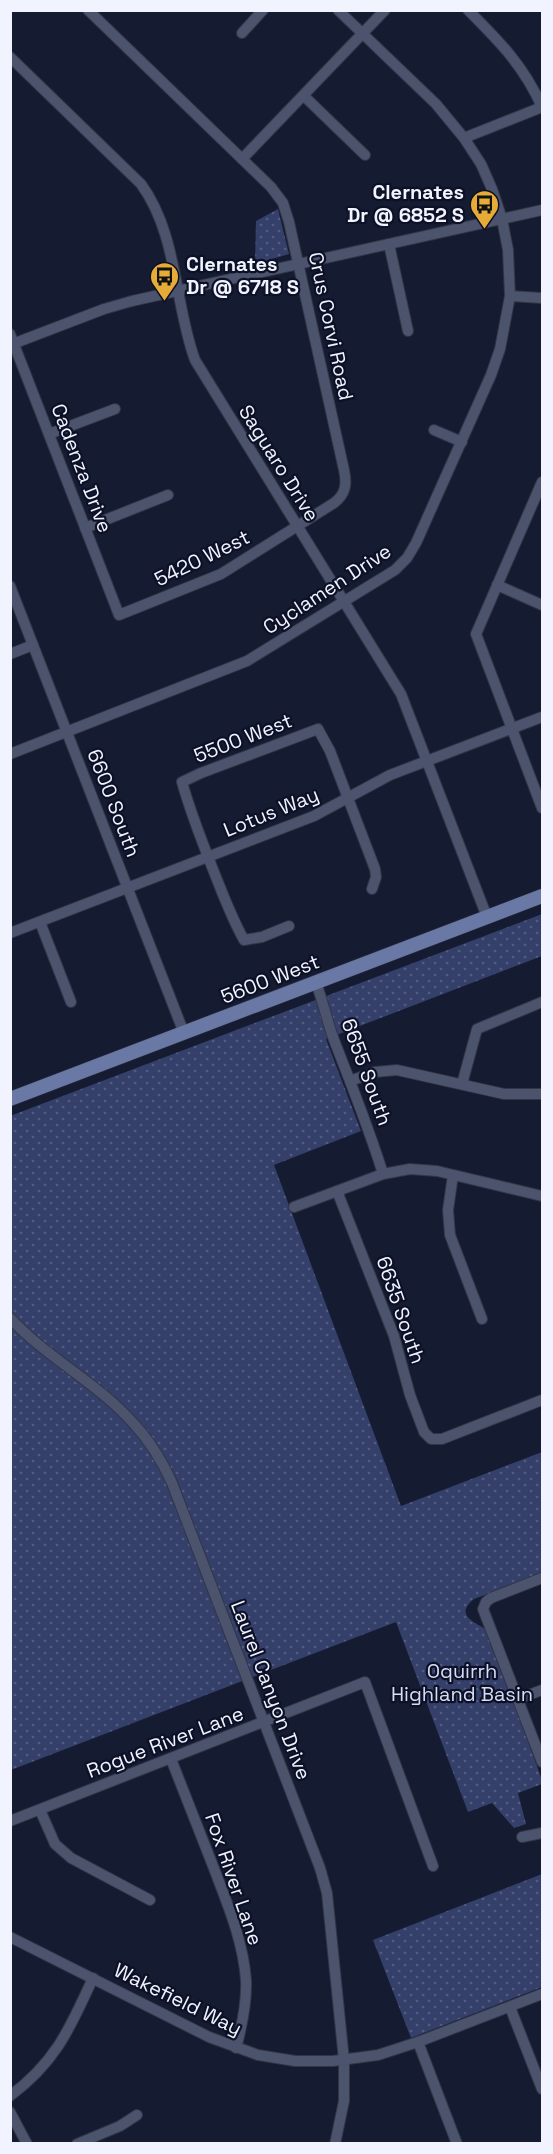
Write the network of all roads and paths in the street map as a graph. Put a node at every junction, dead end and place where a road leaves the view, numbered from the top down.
1 (88, 10) edge
2 (263, 10) edge
3 (338, 10) edge
4 (385, 10) edge
5 (468, 10) edge
6 (242, 33) dead end
7 (363, 34) junction
8 (10, 57) edge
9 (304, 96) junction
10 (542, 107) edge
11 (464, 138) junction
12 (365, 155) dead end
13 (242, 159) junction
14 (543, 210) edge
15 (502, 219) junction
16 (388, 244) junction
17 (299, 264) junction
18 (178, 291) junction
19 (510, 296) junction
20 (543, 298) edge
21 (408, 331) dead end
22 (12, 341) edge
23 (115, 409) dead end
24 (434, 430) dead end
25 (49, 434) junction
26 (462, 442) junction
27 (543, 482) edge
28 (168, 495) dead end
29 (297, 526) junction
30 (85, 528) junction
31 (496, 585) junction
32 (10, 586) edge
33 (344, 602) junction
34 (543, 605) edge
35 (119, 615) joint
36 (33, 645) junction
37 (10, 654) edge
38 (543, 717) edge
39 (512, 729) junction
40 (67, 732) junction
41 (10, 754) edge
42 (428, 761) junction
43 (347, 797) junction
44 (543, 808) edge
45 (208, 857) junction
46 (128, 888) junction
47 (372, 889) dead end
48 (543, 896) edge
49 (487, 917) junction
50 (40, 922) junction
51 (289, 926) dead end
52 (10, 933) edge
53 (316, 983) junction
54 (71, 1002) dead end
55 (543, 1002) edge
56 (184, 1033) junction
57 (350, 1081) junction
58 (462, 1084) junction
59 (543, 1094) edge
60 (10, 1099) edge
61 (383, 1174) junction
62 (453, 1175) junction
63 (337, 1191) junction
64 (543, 1196) edge
65 (294, 1207) dead end
66 (10, 1318) edge
67 (482, 1319) dead end
68 (543, 1400) edge
69 (543, 1578) edge
70 (543, 1690) edge
71 (518, 1699) junction
72 (264, 1723) junction
73 (171, 1759) junction
74 (543, 1762) edge
75 (40, 1810) junction
76 (10, 1821) edge
77 (543, 1833) edge
78 (522, 1837) dead end
79 (433, 1866) dead end
80 (150, 1899) dead end
81 (10, 1937) edge
82 (93, 1978) junction
83 (543, 1994) edge
84 (510, 2007) junction
85 (418, 2042) junction
86 (236, 2048) junction
87 (344, 2060) junction
88 (543, 2089) edge
89 (10, 2096) edge
90 (10, 2112) edge
91 (137, 2115) dead end
92 (27, 2144) edge
93 (77, 2144) edge
94 (335, 2144) edge
95 (457, 2144) edge

1 - 13 street, Crus Corvi Road
2 - 6 street
3 - 7 street, Cyclamen Drive
4 - 7 street
5 - 10 street
7 - 9 street
7 - 11 street, Cyclamen Drive
8 - 18 street, Saguaro Drive
9 - 12 street
9 - 13 street
10 - 11 street
11 - 15 street, Cyclamen Drive
13 - 17 street, Crus Corvi Road
14 - 15 street
15 - 16 street
15 - 19 street, Cyclamen Drive
16 - 17 street
16 - 21 street
17 - 18 street
17 - 29 street, Crus Corvi Road
18 - 22 street
18 - 29 street, Saguaro Drive
19 - 20 street
19 - 26 street, Cyclamen Drive
22 - 25 street, Cadenza Drive
23 - 25 street
24 - 26 street
25 - 30 street, Cadenza Drive
26 - 33 street, Cyclamen Drive
27 - 31 street
28 - 30 street
29 - 33 street, Saguaro Drive
29 - 35 street, 5420 West
30 - 35 street, Cadenza Drive
31 - 34 street
31 - 39 street
32 - 36 street, 6600 South
33 - 40 street, Cyclamen Drive
33 - 42 street, Saguaro Drive
36 - 37 street
36 - 40 street, 6600 South
38 - 39 street, Lotus Way
39 - 42 street, Lotus Way
39 - 44 street
40 - 41 street, Cyclamen Drive
40 - 46 street, 6600 South
42 - 43 street, Lotus Way
42 - 49 street, Saguaro Drive
43 - 45 street, Lotus Way
43 - 45 street, 5500 West
43 - 47 street
45 - 46 street, Lotus Way
45 - 51 street
46 - 50 street, Lotus Way
46 - 56 street, 6600 South
48 - 49 main road, 5600 West
49 - 53 main road, 5600 West
50 - 52 street, Lotus Way
50 - 54 street
53 - 56 main road, 5600 West
53 - 57 street, 6655 South
55 - 58 street
56 - 60 main road, 5600 West
57 - 58 street
57 - 61 street, 6655 South
58 - 59 street
61 - 62 street
61 - 63 street
62 - 64 street
62 - 67 street
63 - 65 street
63 - 68 street, 6635 South
66 - 72 street, Laurel Canyon Drive
69 - 71 street
70 - 71 street
71 - 74 street
72 - 73 street, Rogue River Lane
72 - 79 street, Rogue River Lane
72 - 87 street, Laurel Canyon Drive
73 - 75 street, Rogue River Lane
73 - 86 street, Fox River Lane
75 - 76 street, Rogue River Lane
75 - 80 street
77 - 78 street
81 - 82 street, Wakefield Way
82 - 86 street, Wakefield Way
82 - 89 street
83 - 84 street, Wakefield Way
84 - 85 street, Wakefield Way
84 - 88 street
85 - 87 street, Wakefield Way
85 - 95 street
86 - 87 street, Wakefield Way
87 - 94 street, Laurel Canyon Drive
90 - 92 street
91 - 93 street

